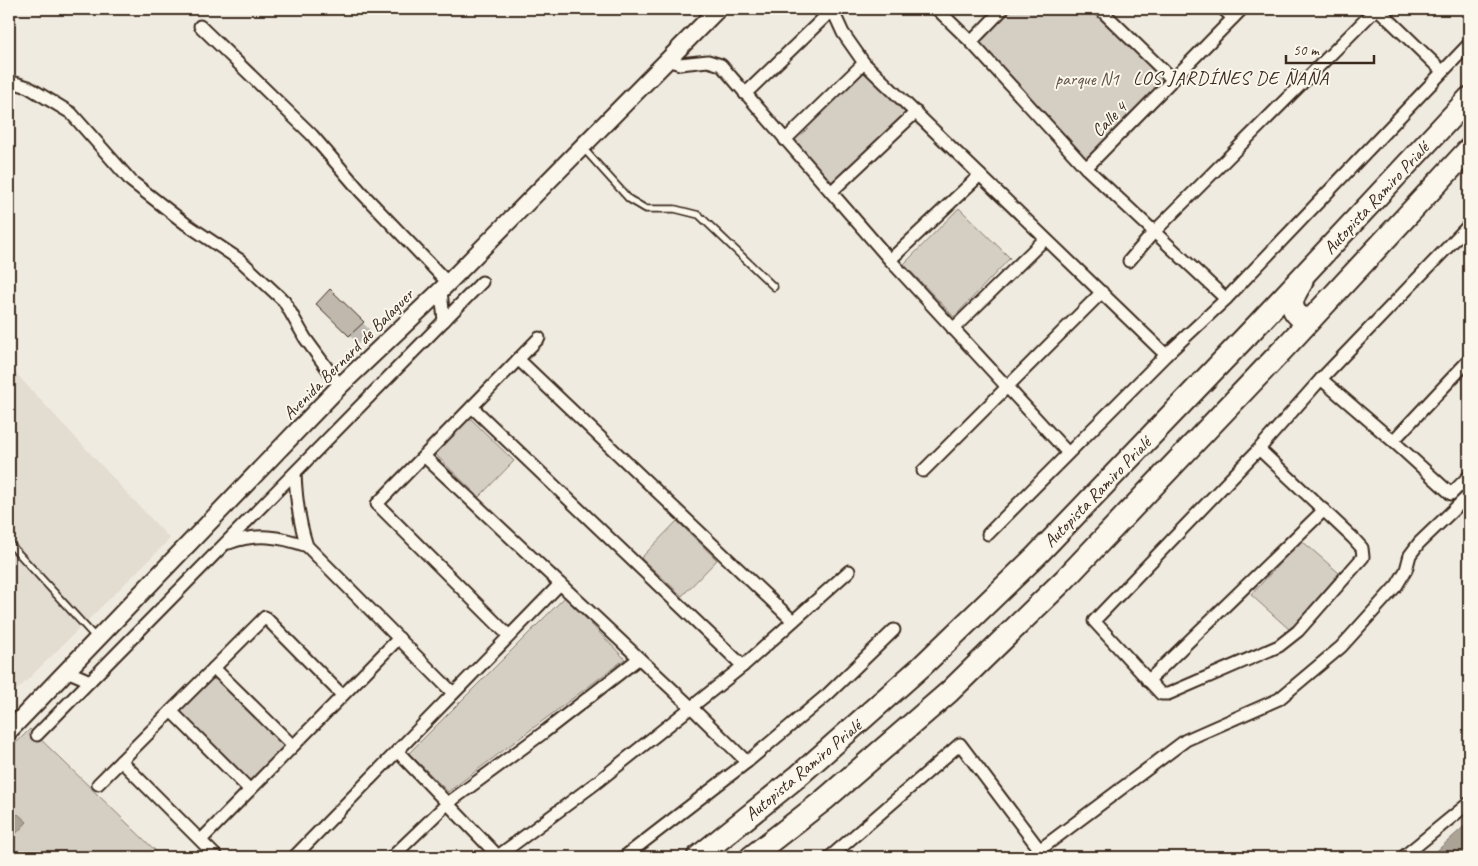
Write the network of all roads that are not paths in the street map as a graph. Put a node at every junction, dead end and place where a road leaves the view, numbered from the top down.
1 (718, 9) edge
2 (832, 9) edge
3 (937, 9) edge
4 (1003, 9) edge
5 (1100, 9) edge
6 (1223, 9) edge
7 (1242, 9) edge
8 (1377, 9) edge
9 (1233, 18) junction
10 (200, 26) dead end
11 (971, 42) junction
12 (1469, 44) edge
13 (667, 60) junction
14 (864, 63) junction
15 (1442, 71) junction
16 (1173, 80) junction
17 (9, 81) edge
18 (745, 94) junction
19 (1469, 98) edge
20 (916, 112) junction
21 (785, 140) junction
22 (582, 146) junction
23 (1469, 149) edge
24 (1086, 168) junction
25 (980, 175) junction
26 (831, 192) junction
27 (1469, 224) edge
28 (1154, 232) junction
29 (1045, 239) junction
30 (890, 260) junction
31 (1129, 261) dead end
32 (1310, 268) junction
33 (482, 282) dead end
34 (445, 286) junction
35 (774, 287) dead end
36 (1102, 292) junction
37 (1226, 300) junction
38 (1311, 319) junction
39 (444, 322) junction
40 (953, 329) junction
41 (539, 338) dead end
42 (1166, 355) junction
43 (518, 359) junction
44 (1469, 360) edge
45 (1321, 379) junction
46 (340, 386) junction
47 (1007, 388) junction
48 (472, 407) junction
49 (1394, 441) junction
50 (1259, 449) junction
51 (1068, 453) junction
52 (424, 456) junction
53 (923, 471) dead end
54 (295, 473) junction
55 (1469, 476) edge
56 (1469, 495) edge
57 (1324, 510) junction
58 (988, 534) dead end
59 (9, 543) edge
60 (224, 545) junction
61 (307, 546) junction
62 (849, 571) dead end
63 (560, 584) junction
64 (793, 621) junction
65 (894, 630) dead end
66 (509, 636) junction
67 (399, 638) junction
68 (98, 640) junction
69 (638, 658) junction
70 (743, 666) junction
71 (214, 668) junction
72 (67, 671) junction
73 (90, 681) junction
74 (1148, 681) junction
75 (453, 693) junction
76 (342, 696) junction
77 (692, 707) junction
78 (171, 711) junction
79 (9, 731) edge
80 (37, 735) dead end
81 (293, 746) junction
82 (397, 751) junction
83 (121, 761) junction
84 (747, 762) junction
85 (98, 784) dead end
86 (250, 790) junction
87 (1469, 803) edge
88 (448, 804) junction
89 (201, 840) junction
90 (1040, 850) junction
91 (217, 857) edge
92 (294, 857) edge
93 (392, 857) edge
94 (499, 857) edge
95 (624, 857) edge
96 (698, 857) edge
97 (751, 857) edge
98 (830, 857) edge
99 (1030, 857) edge
100 (1403, 857) edge

1 - 13 street, Avenida Bernard de Balaguer
2 - 14 street
2 - 18 street
3 - 11 street
4 - 11 street
5 - 16 street
6 - 9 street
7 - 9 street, Calle 4
8 - 15 street
8 - 28 street
9 - 16 street, Calle 4
10 - 34 street
11 - 24 street
12 - 15 street
13 - 18 street
13 - 22 street, Avenida Bernard de Balaguer
14 - 20 street
14 - 21 street
15 - 37 street
16 - 24 street, Calle 4
17 - 46 street
18 - 21 street
19 - 32 highway, Autopista Ramiro Prialé
20 - 25 street
20 - 26 street
21 - 26 street
22 - 34 street, Avenida Bernard de Balaguer
22 - 35 lane
23 - 38 highway, Autopista Ramiro Prialé
24 - 28 street
25 - 29 street
25 - 30 street
26 - 30 street
27 - 45 street
28 - 31 street
28 - 37 street
29 - 36 street
29 - 40 street
30 - 40 street
32 - 38 highway
32 - 96 highway, Autopista Ramiro Prialé
33 - 39 street
34 - 39 street
34 - 46 street, Avenida Bernard de Balaguer
36 - 42 street
36 - 47 street
37 - 42 street
38 - 97 highway, Autopista Ramiro Prialé
39 - 54 street
40 - 47 street
41 - 43 street
42 - 51 street
43 - 48 street
43 - 64 street
44 - 49 street
45 - 49 street
45 - 50 street
46 - 68 street, Avenida Bernard de Balaguer
47 - 51 street
47 - 53 street
48 - 52 street
48 - 70 street
49 - 55 street
50 - 57 street
50 - 74 street
51 - 58 street
52 - 63 street
52 - 66 street
54 - 60 street
54 - 61 street
56 - 90 street
57 - 74 street
57 - 74 street
59 - 68 lane
60 - 61 street
60 - 73 street
61 - 67 street
62 - 64 street
63 - 66 street
63 - 69 street
64 - 70 street
65 - 84 street
66 - 75 street
67 - 75 street
67 - 76 street
68 - 72 street, Avenida Bernard de Balaguer
69 - 77 street
69 - 88 street
70 - 77 street
71 - 76 street
71 - 78 street
71 - 81 street
72 - 73 street
72 - 79 street, Avenida Bernard de Balaguer
73 - 80 street
75 - 82 street
76 - 81 street
77 - 84 street
77 - 94 street
78 - 83 street
78 - 86 street
81 - 86 street
82 - 88 street
82 - 92 street
83 - 85 street
83 - 89 street
84 - 95 street
86 - 89 street
87 - 100 street
88 - 93 street
88 - 94 street
89 - 91 street
90 - 98 street
90 - 99 street

